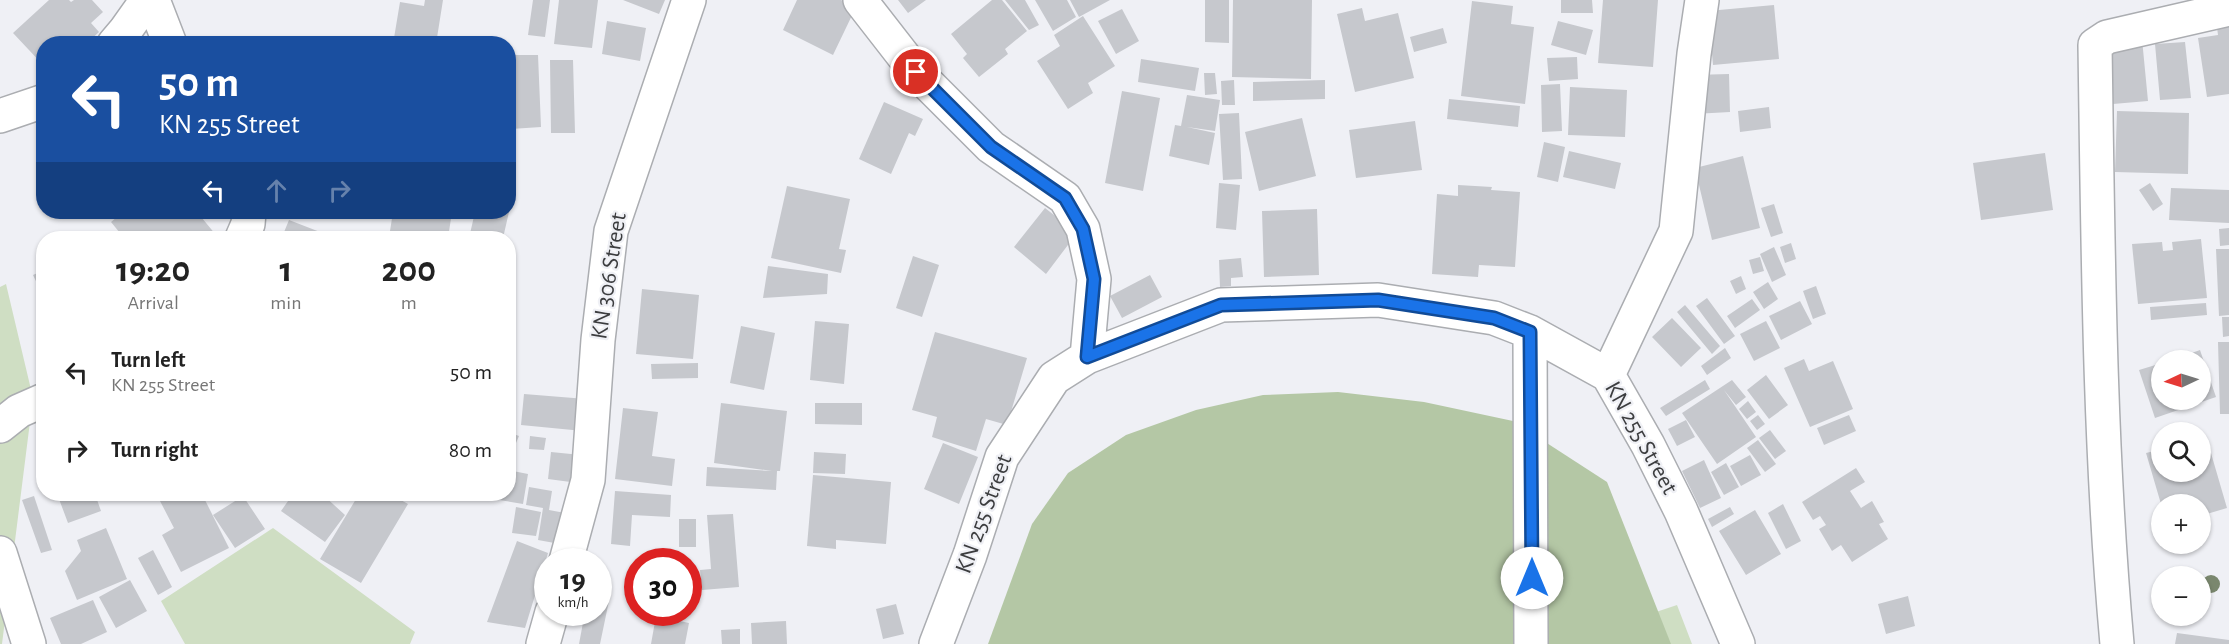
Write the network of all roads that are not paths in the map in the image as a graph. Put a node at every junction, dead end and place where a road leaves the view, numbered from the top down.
1 (147, 0) edge
2 (153, 0) edge
3 (689, 0) edge
4 (860, 0) edge
5 (1702, 0) edge
6 (2229, 9) edge
7 (121, 36) edge
8 (167, 36) edge
9 (36, 104) edge
10 (0, 116) edge
11 (1530, 332) junction
12 (1087, 357) junction
13 (1608, 375) junction
14 (36, 404) edge
15 (0, 426) edge
16 (570, 548) edge
17 (0, 553) edge
18 (548, 626) edge
19 (29, 644) edge
20 (543, 644) edge
21 (936, 644) edge
22 (1531, 644) edge
23 (1738, 644) edge
24 (2117, 644) edge

1 - 7 street
2 - 8 street
3 - 16 street, KN 306 Street
4 - 12 street
5 - 13 street
6 - 24 street
9 - 10 street
11 - 12 street, KN 255 Street
11 - 13 street, KN 255 Street
11 - 22 street
12 - 21 street, KN 255 Street
13 - 23 street, KN 255 Street
14 - 15 street
17 - 19 street
18 - 20 street

